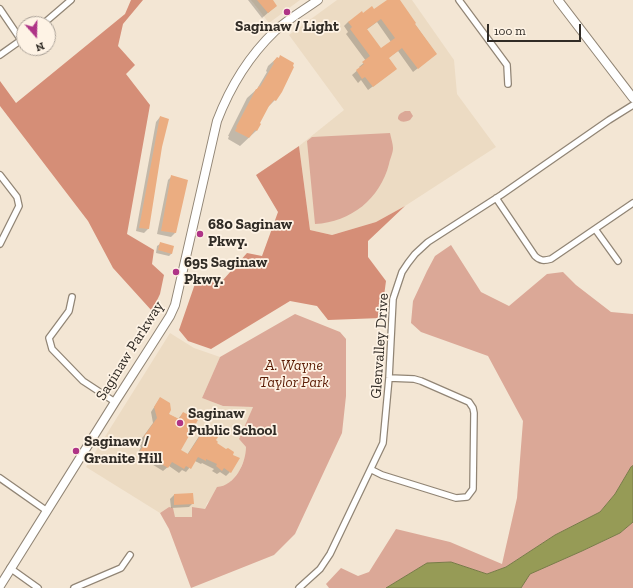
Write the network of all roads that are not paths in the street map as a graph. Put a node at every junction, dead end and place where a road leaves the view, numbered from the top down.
1 (71, 0) edge
2 (318, 0) edge
3 (459, 0) edge
4 (558, 0) edge
5 (0, 9) edge
6 (52, 16) edge
7 (16, 30) edge
8 (16, 44) edge
9 (0, 55) edge
10 (508, 84) dead end
11 (633, 98) edge
12 (633, 105) edge
13 (0, 175) edge
14 (496, 198) junction
15 (633, 203) edge
16 (595, 229) junction
17 (0, 244) edge
18 (618, 261) dead end
19 (72, 297) dead end
20 (389, 378) junction
21 (115, 402) junction
22 (372, 470) junction
23 (0, 478) edge
24 (47, 511) junction
25 (130, 555) dead end
26 (10, 568) junction
27 (0, 586) edge
28 (38, 588) edge
29 (74, 588) edge
30 (299, 588) edge

1 - 6 street
2 - 21 street, Saginaw Parkway
3 - 10 street
4 - 11 street
5 - 7 street
8 - 9 street
12 - 14 street, Glenvalley Drive
13 - 17 street
14 - 16 street
14 - 20 street, Glenvalley Drive
15 - 16 street
16 - 18 street
19 - 21 street
20 - 22 street, Glenvalley Drive
20 - 22 street
21 - 24 street, Saginaw Parkway
22 - 30 street, Glenvalley Drive
23 - 24 street
24 - 26 street, Saginaw Parkway
25 - 29 street
26 - 27 street, Saginaw Parkway
26 - 28 street

